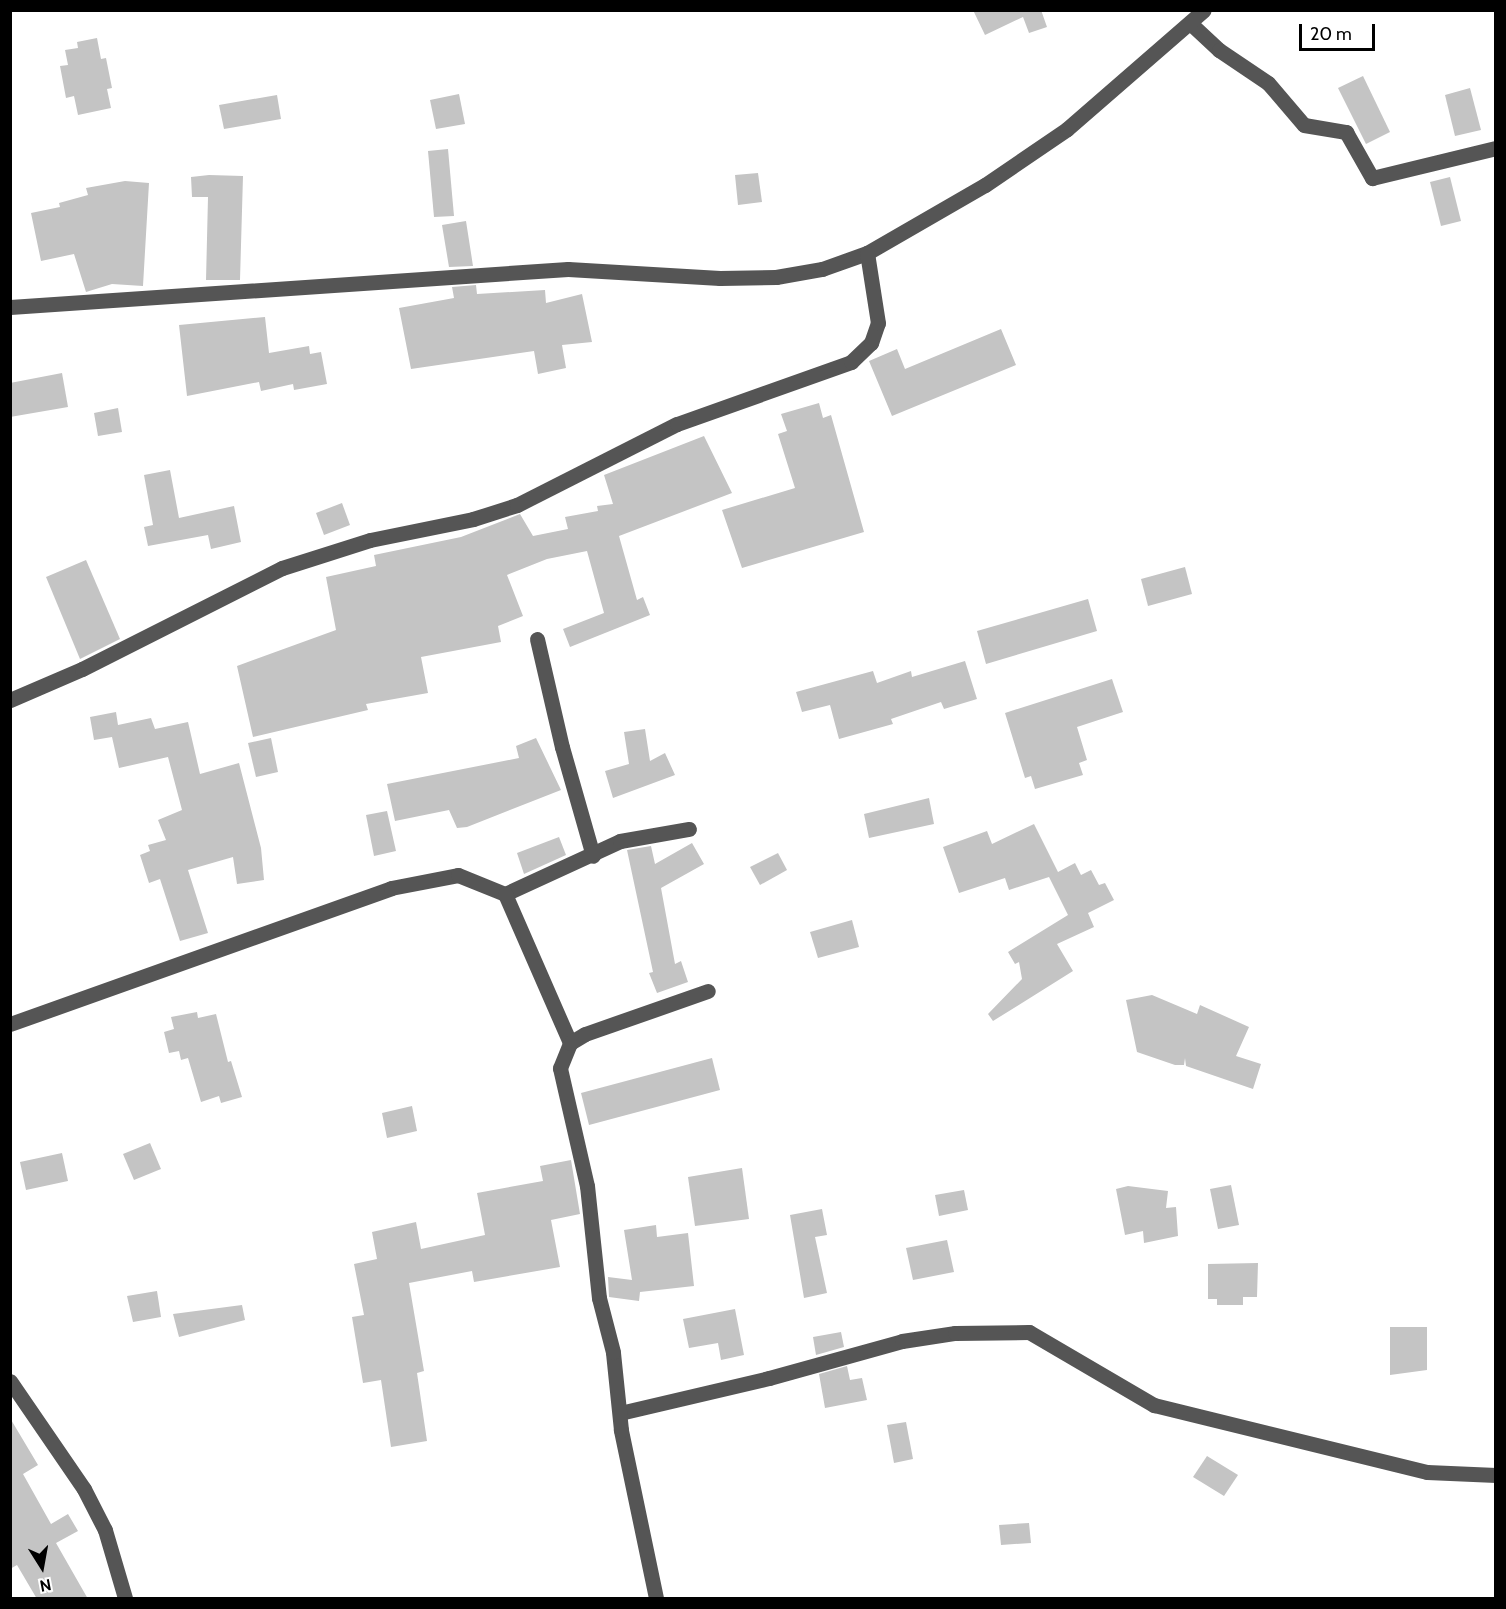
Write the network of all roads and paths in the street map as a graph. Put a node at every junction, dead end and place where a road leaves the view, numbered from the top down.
1 (1203, 10) edge
2 (1190, 23) junction
3 (1496, 148) edge
4 (867, 253) junction
5 (10, 307) edge
6 (537, 639) dead end
7 (10, 700) edge
8 (689, 829) dead end
9 (593, 856) junction
10 (505, 894) junction
11 (708, 991) dead end
12 (10, 1024) edge
13 (570, 1043) junction
14 (10, 1381) edge
15 (620, 1413) junction
16 (1496, 1475) edge
17 (125, 1599) edge
18 (656, 1599) edge

1 - 2 street
2 - 3 street
2 - 4 street
4 - 5 street
4 - 7 street
6 - 9 street
8 - 9 street
9 - 10 street
10 - 12 street
10 - 13 street
11 - 13 street
13 - 15 street
14 - 17 street
15 - 16 street
15 - 18 street

